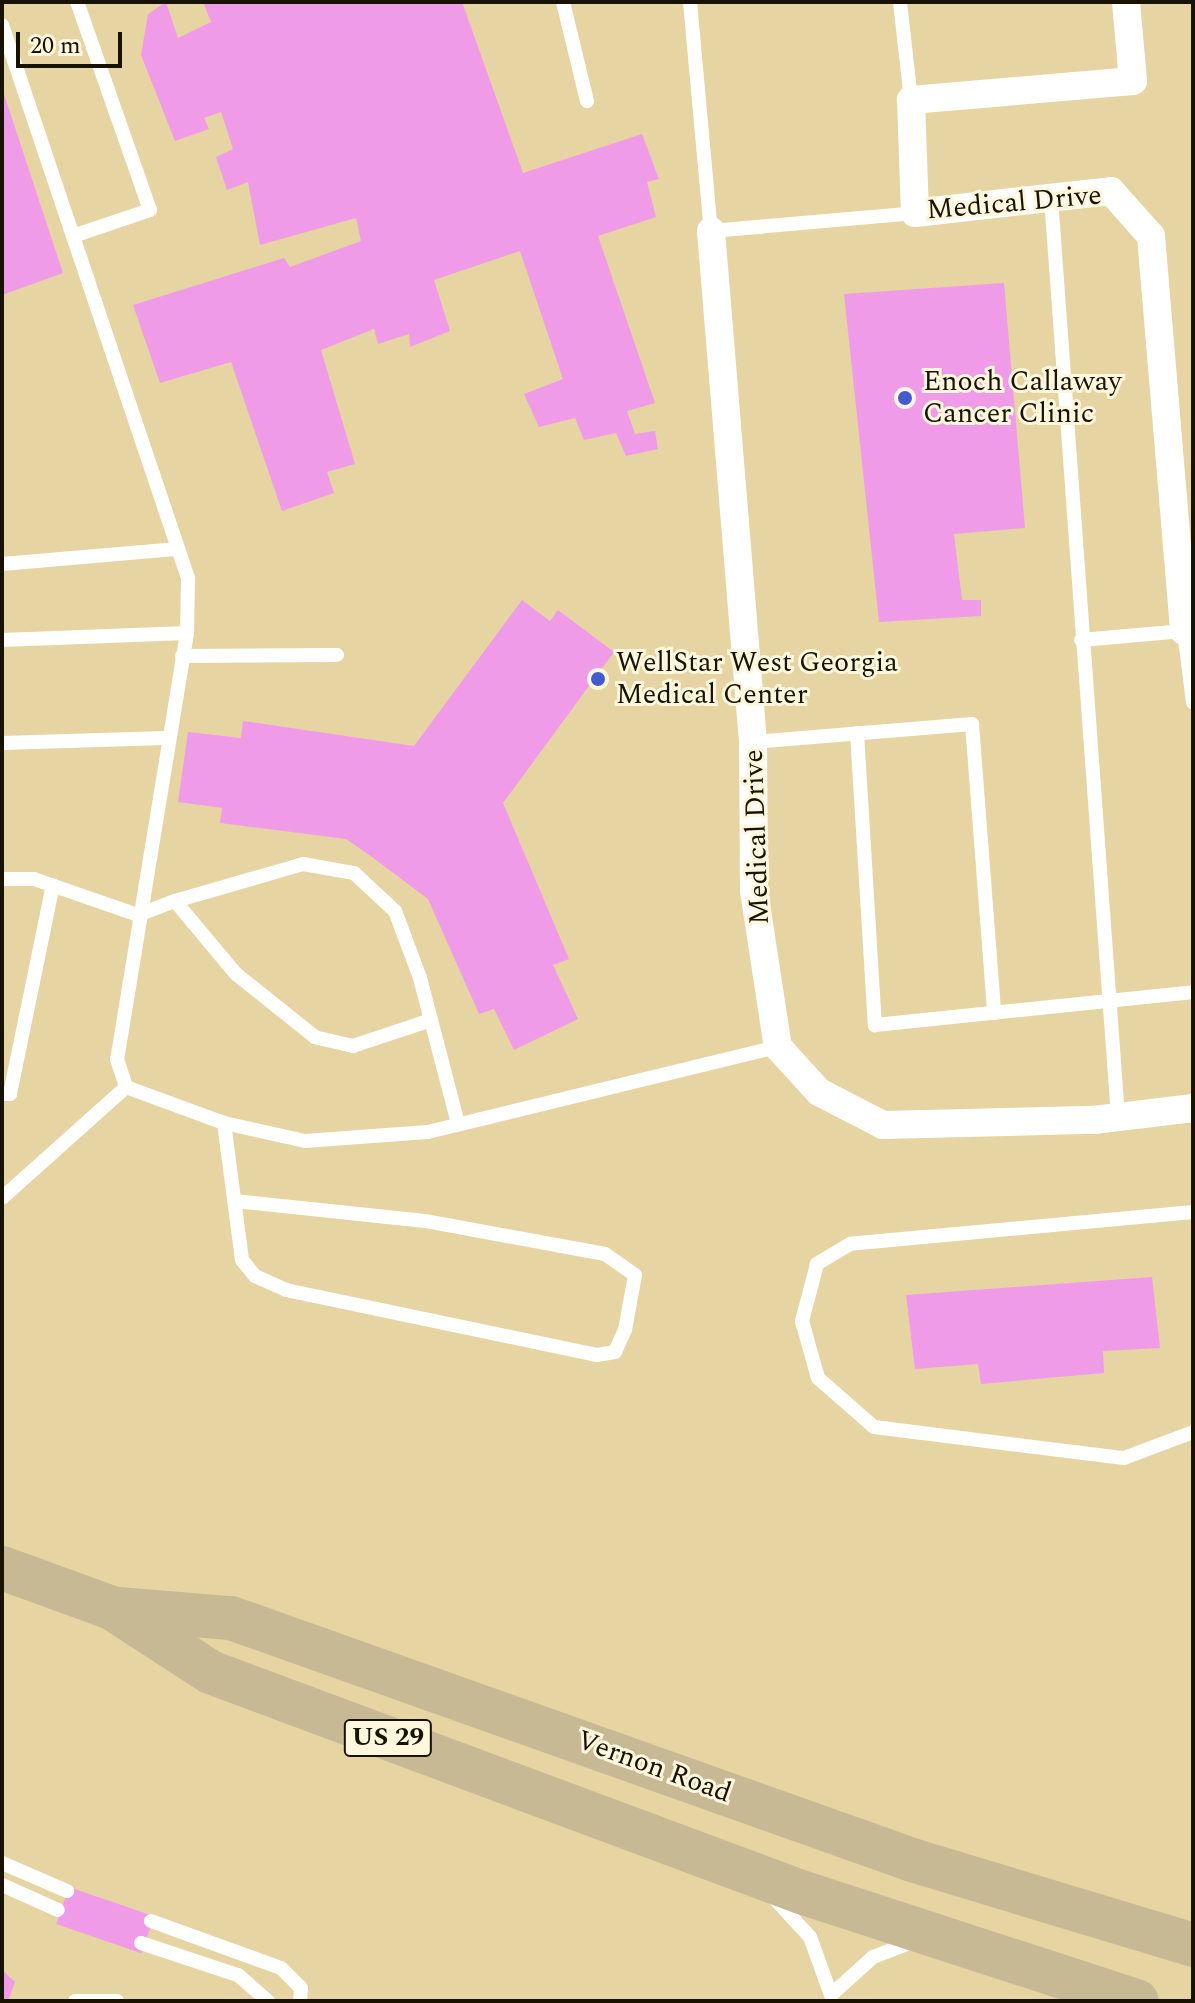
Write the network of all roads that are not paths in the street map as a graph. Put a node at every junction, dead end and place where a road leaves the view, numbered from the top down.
1 (77, 2) edge
2 (563, 2) edge
3 (690, 2) edge
4 (900, 2) edge
5 (1126, 2) edge
6 (2, 25) edge
7 (911, 100) junction
8 (587, 101) dead end
9 (1051, 198) junction
10 (915, 213) junction
11 (711, 231) junction
12 (73, 236) junction
13 (178, 549) junction
14 (2, 562) edge
15 (1189, 631) edge
16 (187, 633) junction
17 (2, 640) edge
18 (1081, 640) junction
19 (337, 655) dead end
20 (182, 656) junction
21 (1193, 702) edge
22 (857, 733) junction
23 (165, 738) junction
24 (753, 742) junction
25 (2, 743) edge
26 (2, 879) edge
27 (53, 885) junction
28 (175, 901) junction
29 (138, 915) junction
30 (1193, 992) edge
31 (1110, 1001) junction
32 (994, 1013) junction
33 (431, 1020) junction
34 (778, 1047) junction
35 (126, 1087) junction
36 (2, 1094) edge
37 (1193, 1108) edge
38 (1118, 1116) junction
39 (224, 1123) junction
40 (458, 1124) junction
41 (2, 1198) edge
42 (235, 1201) junction
43 (1193, 1212) edge
44 (1193, 1432) edge
45 (2, 1568) edge
46 (112, 1608) junction
47 (2, 1863) edge
48 (753, 1874) junction
49 (2, 1885) edge
50 (67, 1891) dead end
51 (58, 1910) dead end
52 (151, 1921) dead end
53 (927, 1937) junction
54 (141, 1943) dead end
55 (1193, 1945) edge
56 (829, 1998) edge
57 (75, 2001) edge
58 (117, 2001) edge
59 (268, 2001) edge
60 (300, 2001) edge
61 (1137, 2001) edge

1 - 12 lane
2 - 8 lane
3 - 11 lane
4 - 7 lane
5 - 7 street
6 - 12 lane
7 - 10 street, Medical Drive
9 - 10 street, Medical Drive
9 - 15 street, Medical Drive
9 - 18 lane
10 - 11 lane
11 - 24 street, Medical Drive
12 - 13 lane
13 - 14 lane
13 - 16 lane
15 - 18 lane
15 - 21 lane
16 - 17 lane
16 - 20 lane
18 - 31 lane
19 - 20 lane
20 - 23 lane
22 - 24 lane
22 - 32 lane
22 - 32 lane
23 - 25 lane
23 - 29 lane
24 - 34 street, Medical Drive
26 - 27 lane
27 - 29 lane
27 - 36 lane
28 - 29 lane
28 - 33 lane
28 - 33 lane
29 - 35 lane
30 - 31 lane
31 - 32 lane
31 - 38 lane
33 - 40 lane
34 - 38 street
34 - 40 lane
35 - 39 lane
35 - 41 lane
37 - 38 street
39 - 40 lane
39 - 42 lane
42 - 42 lane
43 - 44 lane
45 - 46 main road, Vernon Road / US 29
46 - 48 main road, Vernon Road / US 29
46 - 55 main road, Vernon Road / US 29
47 - 50 lane
48 - 53 main road, Vernon Road / US 29
48 - 56 lane
49 - 51 lane
52 - 60 lane
53 - 56 lane
53 - 61 main road, Vernon Road / US 29
54 - 59 lane
57 - 58 lane

